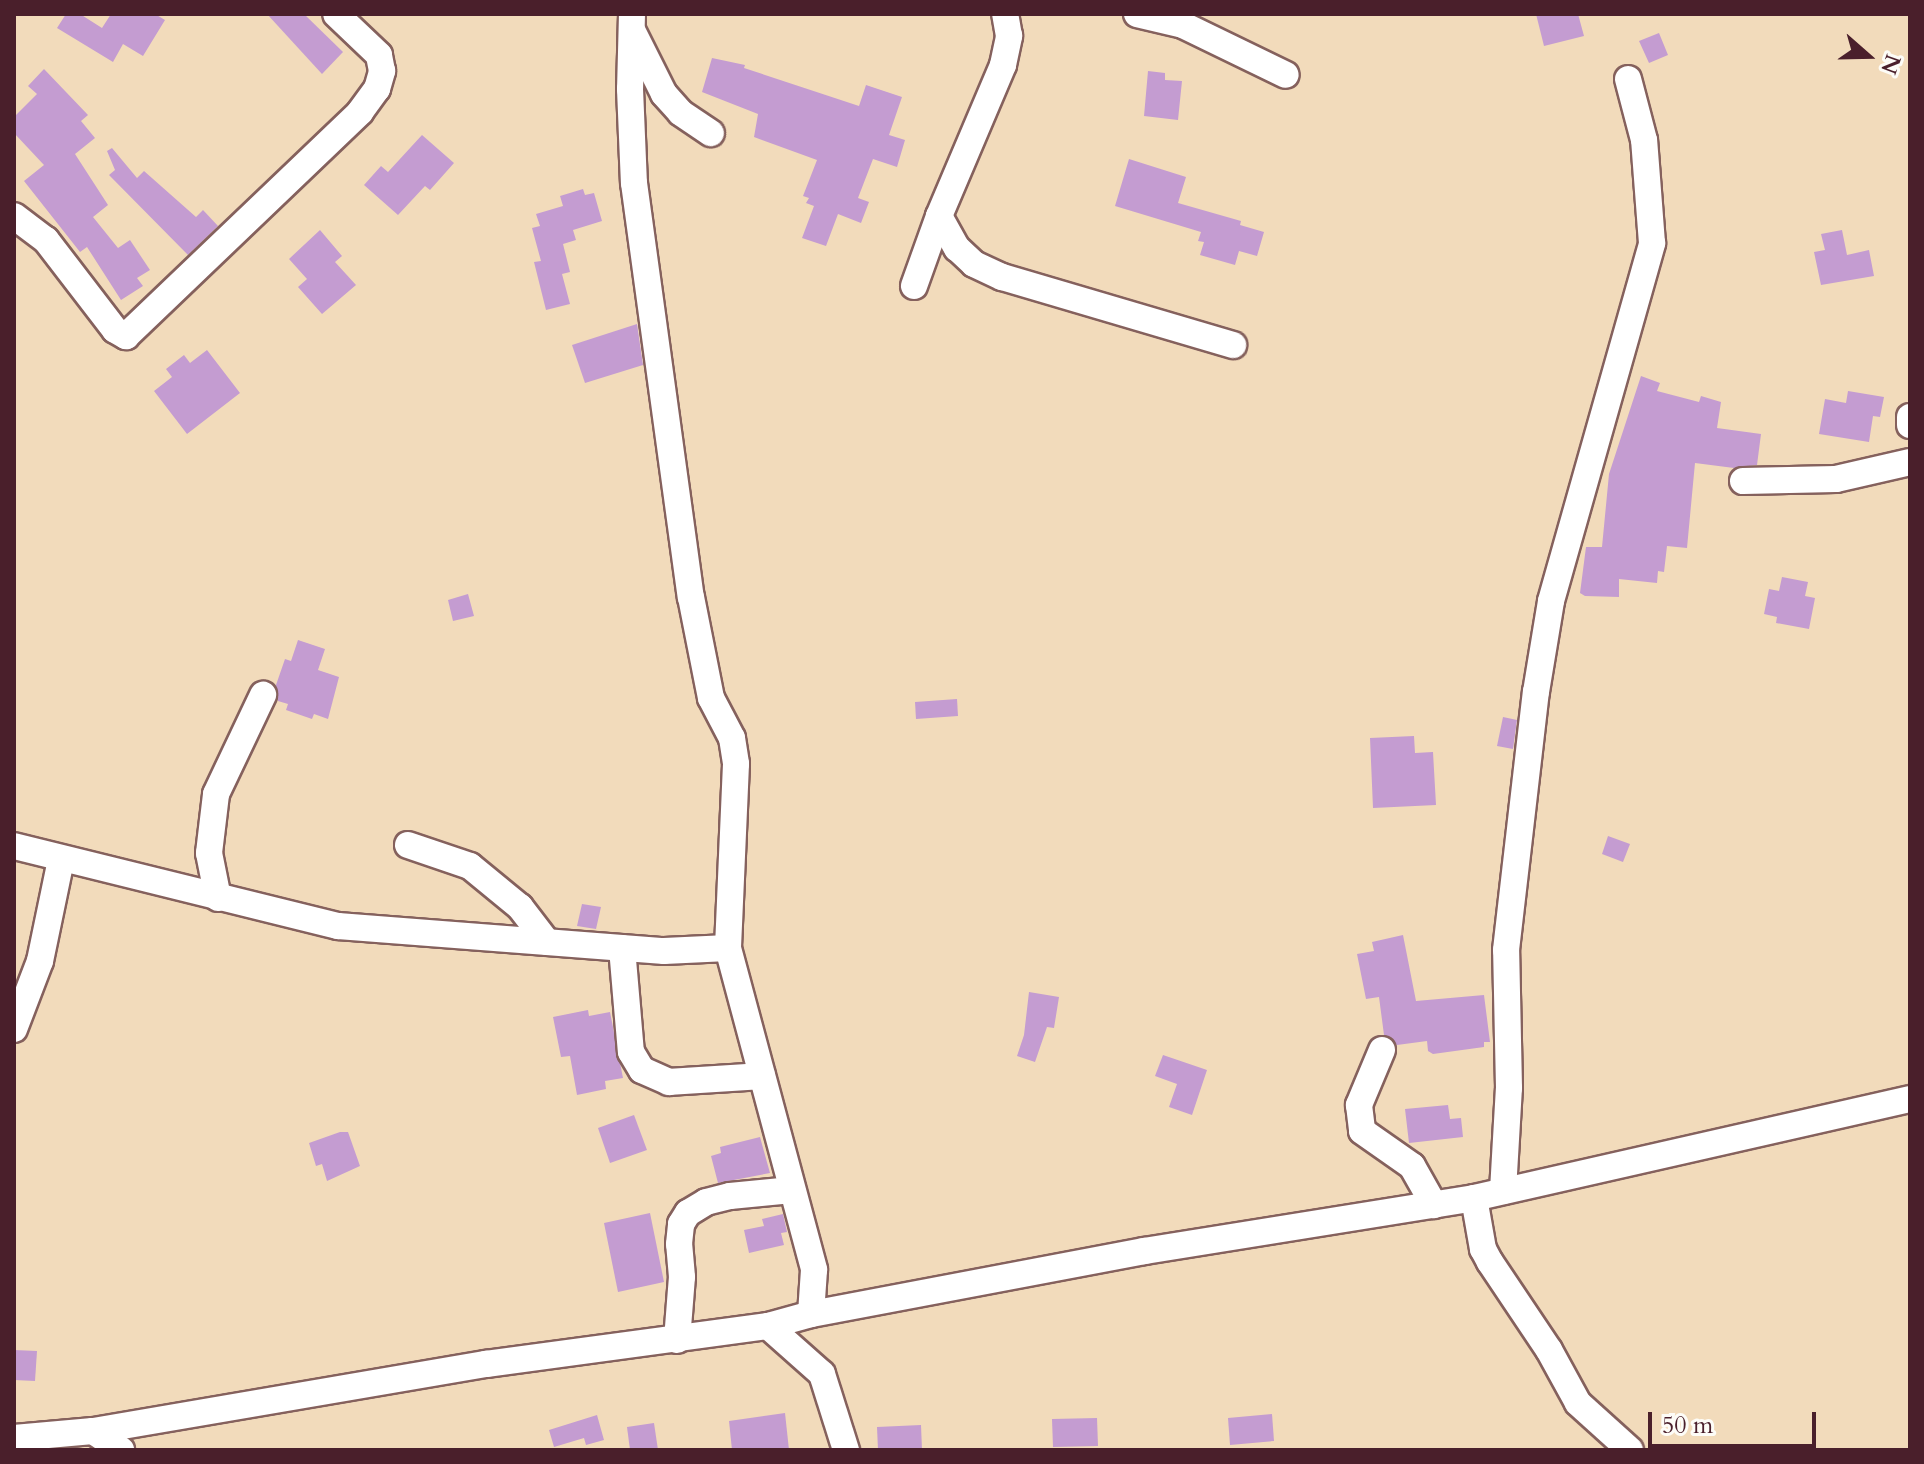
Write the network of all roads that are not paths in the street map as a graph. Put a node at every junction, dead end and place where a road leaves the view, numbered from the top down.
1 (336, 14) edge
2 (1005, 14) edge
3 (1137, 14) edge
4 (632, 21) edge
5 (1286, 75) dead end
6 (1628, 79) dead end
7 (711, 133) dead end
8 (14, 216) edge
9 (939, 216) junction
10 (914, 286) dead end
11 (1233, 345) dead end
12 (1910, 417) edge
13 (1910, 425) edge
14 (1910, 462) edge
15 (1743, 481) dead end
16 (263, 695) dead end
17 (408, 845) dead end
18 (14, 846) edge
19 (61, 860) junction
20 (218, 898) junction
21 (547, 942) junction
22 (622, 948) junction
23 (728, 948) junction
24 (14, 1029) edge
25 (1382, 1050) dead end
26 (762, 1076) junction
27 (1910, 1099) edge
28 (792, 1190) junction
29 (1503, 1191) junction
30 (1474, 1198) junction
31 (1434, 1205) junction
32 (811, 1314) junction
33 (768, 1326) junction
34 (677, 1340) junction
35 (93, 1431) junction
36 (14, 1438) edge
37 (121, 1450) edge
38 (846, 1450) edge
39 (1630, 1450) edge

1 - 8 street
2 - 9 street
3 - 5 street
4 - 7 street
4 - 23 street
6 - 29 street
9 - 10 street
9 - 11 street
12 - 13 street
14 - 15 street
16 - 20 street
17 - 21 street
18 - 19 street
19 - 20 street
19 - 24 street
20 - 21 street
21 - 22 street
22 - 23 street
22 - 26 street
23 - 26 street
25 - 31 street
26 - 28 street
27 - 29 street
28 - 32 street
28 - 34 street
29 - 30 street
30 - 31 street
30 - 39 street
31 - 32 street
32 - 33 street
33 - 34 street
33 - 38 street
34 - 35 street
35 - 36 street
35 - 37 street

